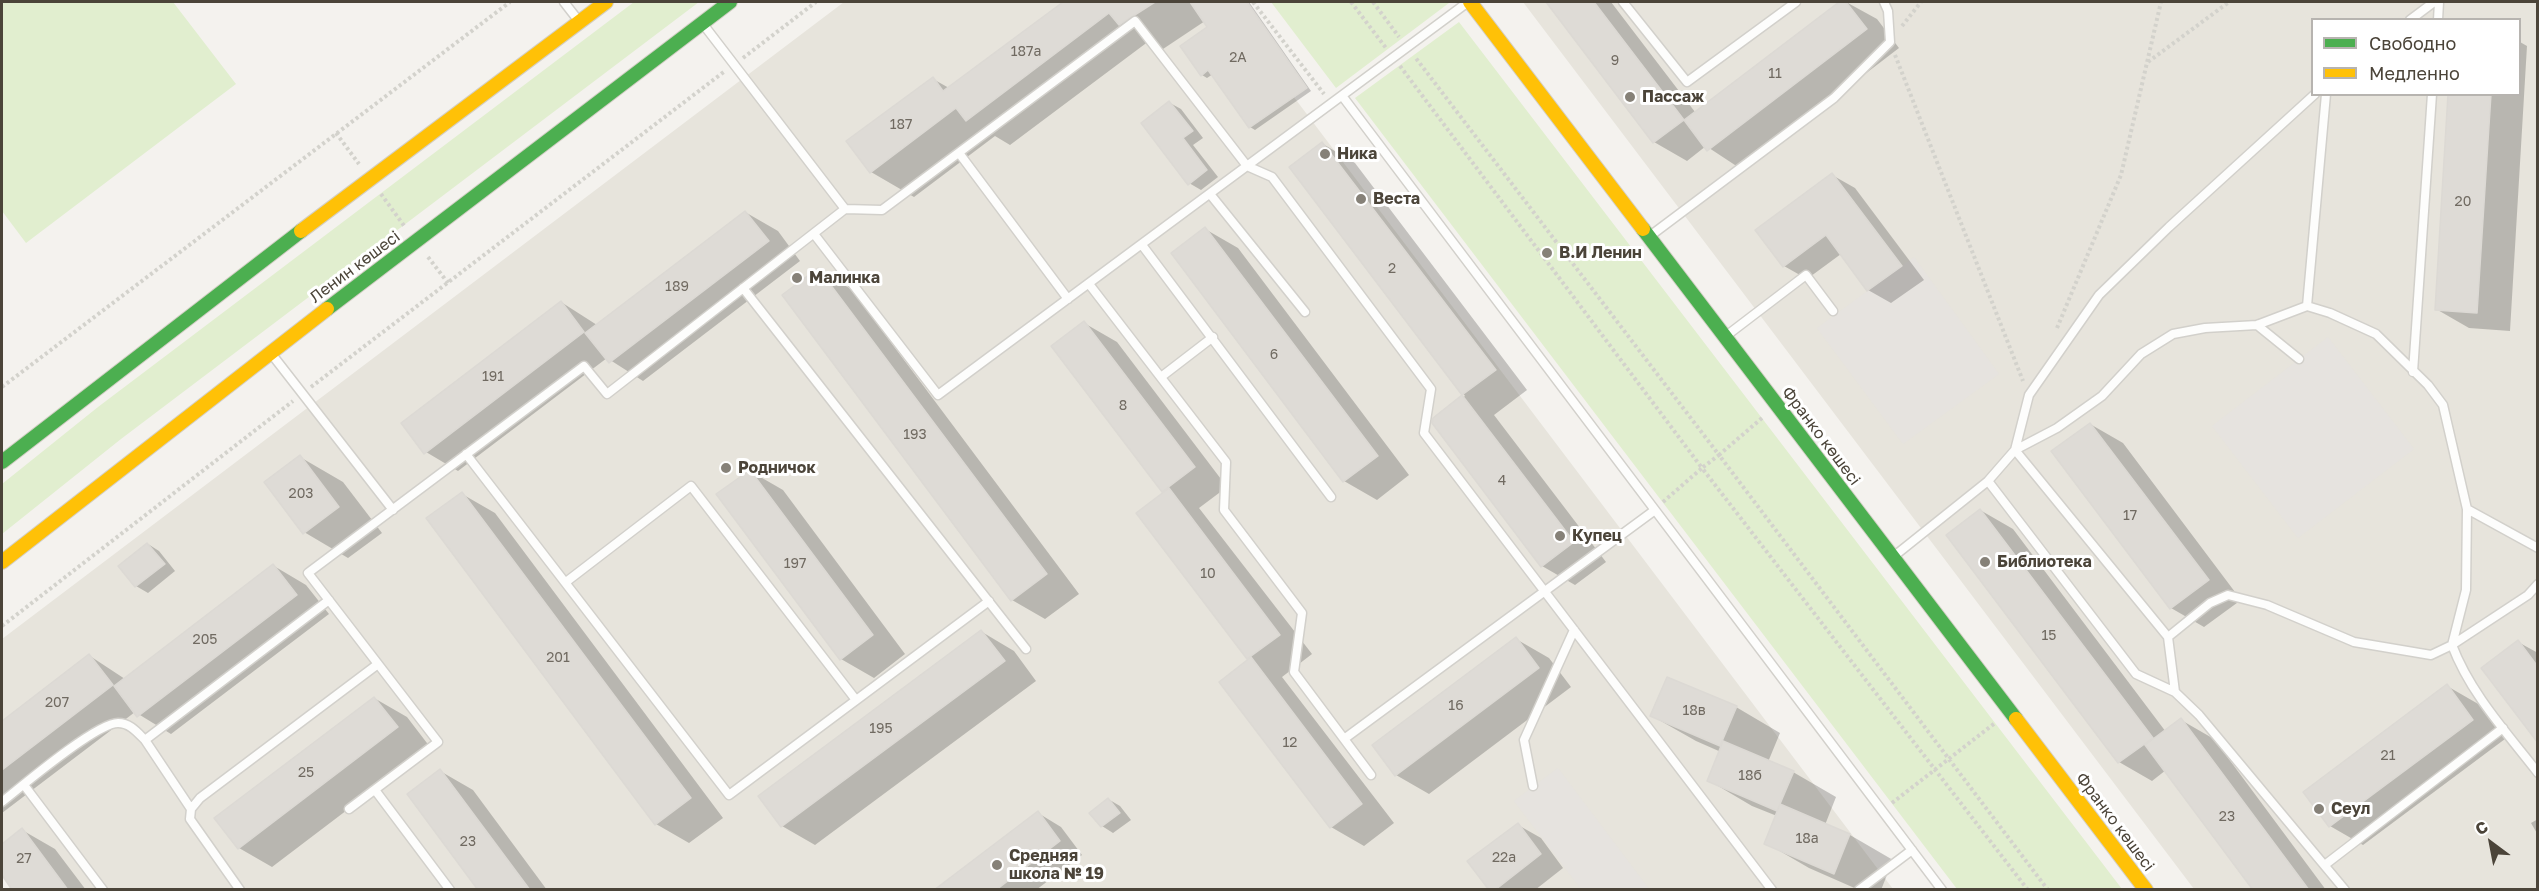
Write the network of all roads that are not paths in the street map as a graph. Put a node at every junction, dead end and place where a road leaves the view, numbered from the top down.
1 (564, 2) edge
2 (606, 2) edge
3 (730, 2) edge
4 (1623, 2) edge
5 (1796, 2) edge
6 (1884, 2) edge
7 (2434, 2) edge
8 (2439, 2) edge
9 (1473, 3) edge
10 (2413, 18) edge
11 (2438, 18) edge
12 (579, 22) junction
13 (702, 23) junction
14 (2313, 96) edge
15 (2326, 96) edge
16 (2432, 96) edge
17 (1342, 97) junction
18 (959, 153) junction
19 (1247, 166) junction
20 (1210, 194) junction
21 (845, 209) junction
22 (814, 234) junction
23 (1650, 236) junction
24 (1142, 245) junction
25 (1089, 284) junction
26 (743, 288) junction
27 (1068, 299) junction
28 (2307, 306) junction
29 (1833, 311) dead end
30 (1305, 312) dead end
31 (2258, 325) junction
32 (1213, 337) junction
33 (1725, 337) junction
34 (270, 352) junction
35 (2299, 358) dead end
36 (2413, 372) junction
37 (1161, 377) junction
38 (2015, 450) junction
39 (466, 454) junction
40 (2, 462) edge
41 (1988, 481) junction
42 (1331, 497) dead end
43 (2467, 509) junction
44 (393, 510) junction
45 (1654, 510) junction
46 (2538, 548) edge
47 (1893, 558) junction
48 (2, 562) edge
49 (566, 582) junction
50 (2538, 584) edge
51 (1545, 592) junction
52 (329, 600) junction
53 (989, 601) junction
54 (1574, 630) junction
55 (2169, 637) junction
56 (2452, 645) junction
57 (1026, 649) dead end
58 (378, 664) junction
59 (2175, 692) junction
60 (856, 700) junction
61 (2504, 728) junction
62 (1344, 739) junction
63 (145, 740) junction
64 (2538, 773) edge
65 (1371, 775) dead end
66 (24, 785) junction
67 (1533, 786) dead end
68 (375, 790) junction
69 (2, 802) edge
70 (190, 809) junction
71 (349, 809) dead end
72 (1912, 850) junction
73 (2326, 864) junction
74 (103, 890) edge
75 (240, 890) edge
76 (450, 890) edge
77 (1772, 890) edge
78 (1859, 890) edge
79 (1942, 890) edge
80 (2145, 890) edge
81 (2344, 890) edge

1 - 12 lane
2 - 12 main road
3 - 13 main road, Ленин көшесі
4 - 5 lane
6 - 23 lane
7 - 10 lane
8 - 11 lane
9 - 17 lane
9 - 23 main road, Франко көшесі
12 - 40 main road
13 - 21 lane
13 - 34 main road, Ленин көшесі
14 - 38 lane
15 - 28 lane
16 - 36 lane
17 - 19 lane
17 - 45 lane
18 - 19 lane
18 - 21 lane
18 - 27 lane
19 - 20 lane
19 - 51 lane
20 - 24 lane
20 - 30 lane
21 - 22 lane
22 - 26 lane
22 - 27 lane
23 - 33 main road, Франко көшесі
24 - 25 lane
24 - 32 lane
25 - 27 lane
25 - 37 lane
26 - 39 lane
26 - 53 lane
28 - 31 lane
28 - 36 lane
29 - 33 lane
31 - 35 lane
31 - 38 lane
32 - 37 lane
32 - 42 lane
33 - 47 main road, Франко көшесі
34 - 44 lane
34 - 48 main road, Ленин көшесі
36 - 43 lane
37 - 62 lane
38 - 41 lane
38 - 55 lane
39 - 44 lane
39 - 49 lane
41 - 47 lane
41 - 59 lane
43 - 46 lane
43 - 56 lane
44 - 52 lane
45 - 51 lane
45 - 72 lane
47 - 80 main road, Франко көшесі
49 - 60 lane
49 - 60 lane
50 - 56 lane
51 - 54 lane
51 - 62 lane
52 - 58 lane
52 - 63 lane
53 - 57 lane
53 - 60 lane
54 - 67 lane
54 - 77 lane
55 - 56 lane
55 - 59 lane
56 - 61 lane
58 - 68 lane
58 - 70 lane
59 - 73 lane
61 - 64 lane
61 - 73 lane
62 - 65 lane
63 - 66 lane
63 - 70 lane
66 - 69 lane
66 - 74 lane
68 - 71 lane
68 - 76 lane
70 - 75 lane
72 - 78 lane
72 - 79 lane
73 - 81 lane

